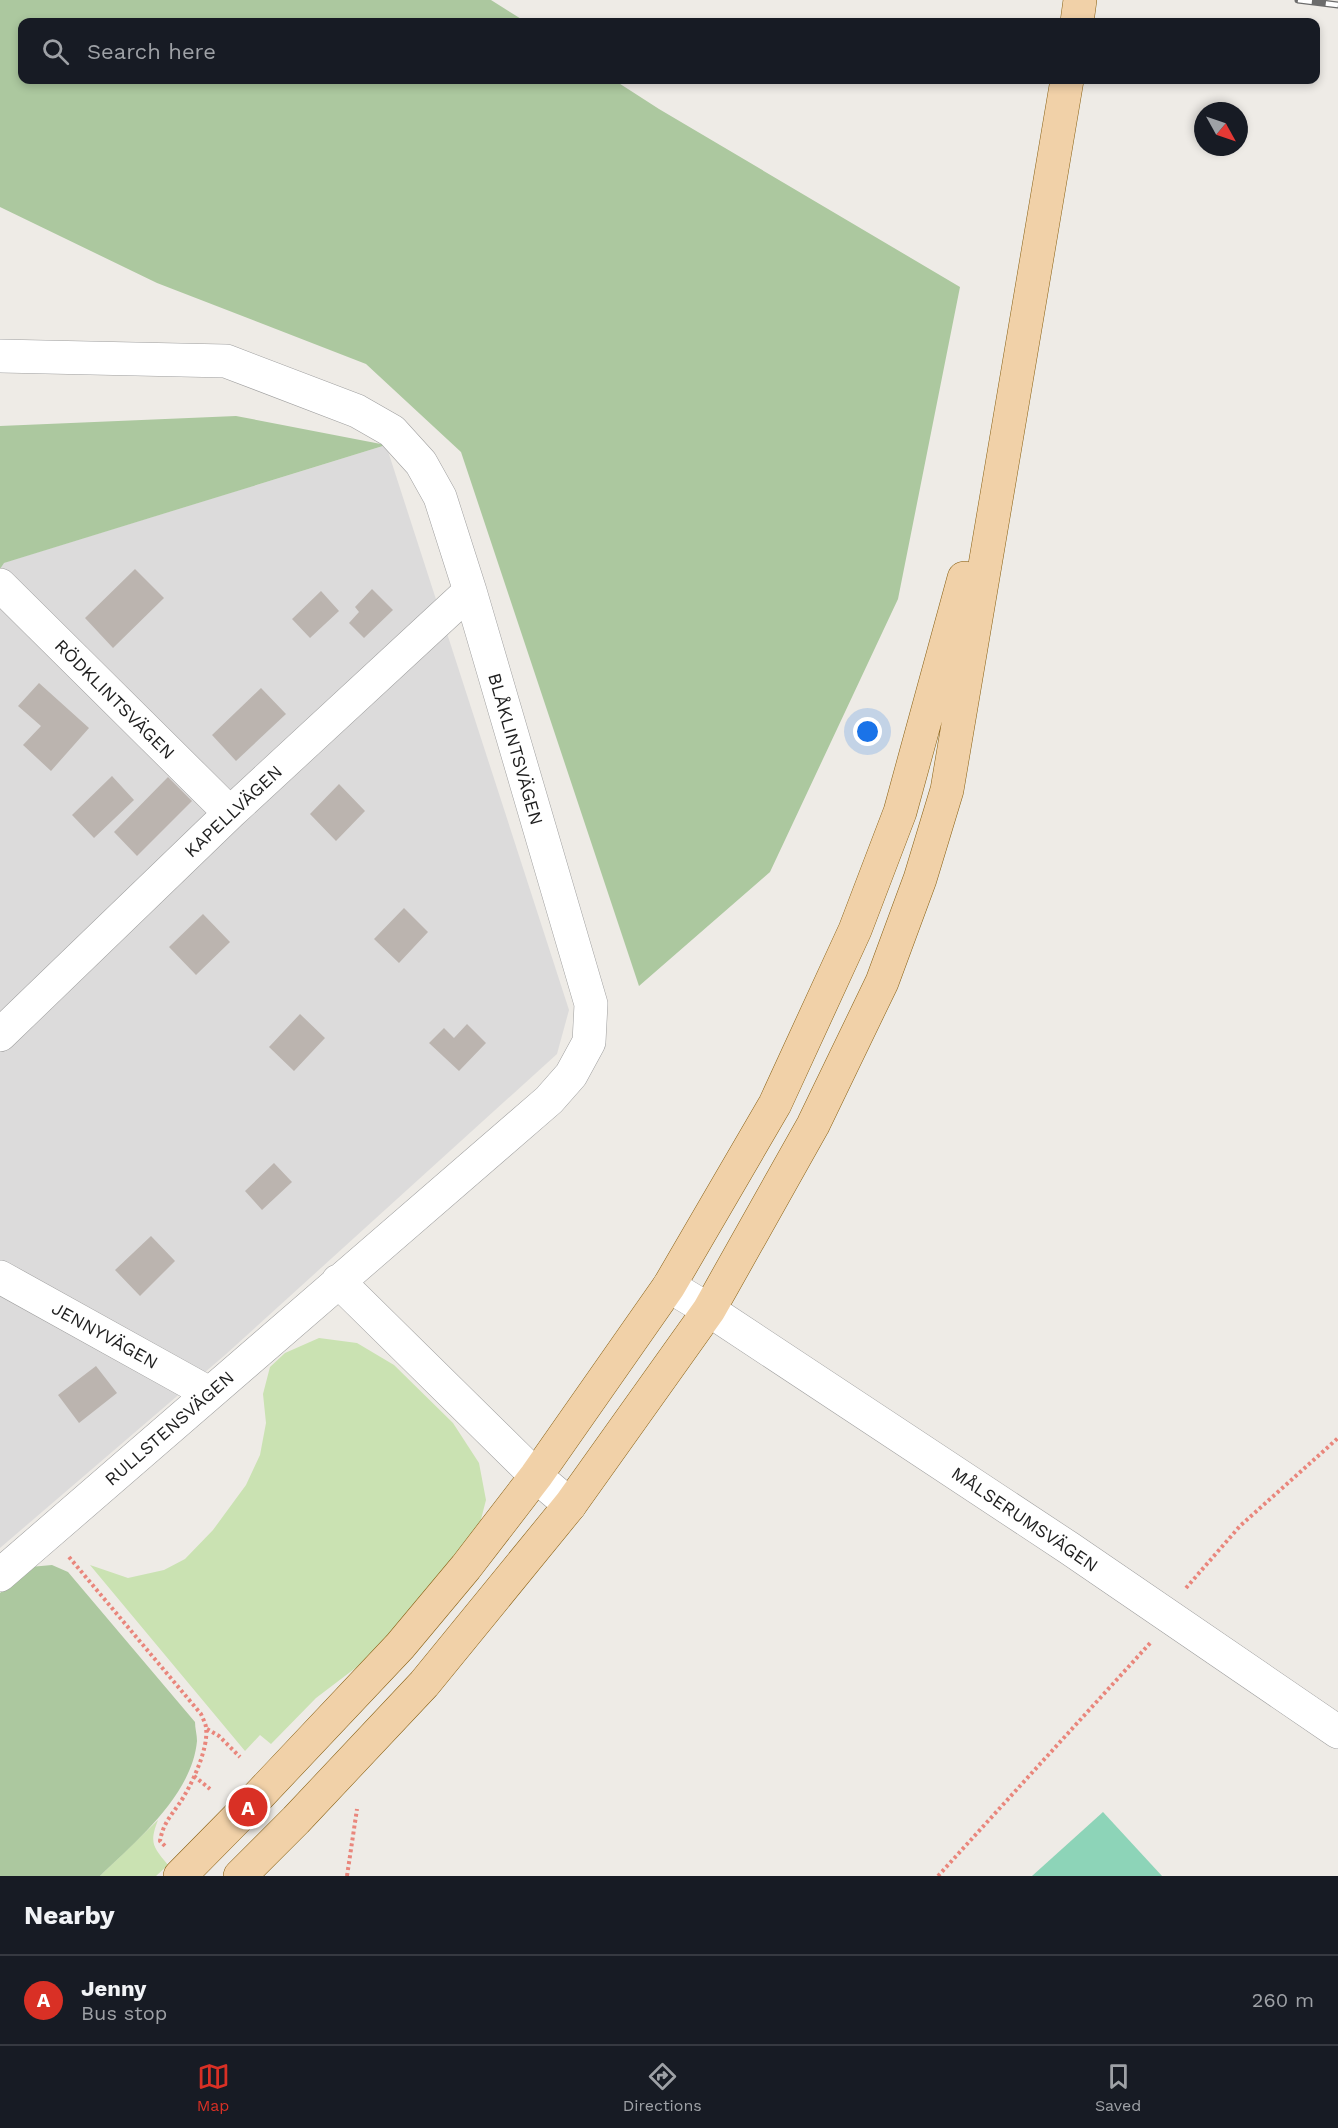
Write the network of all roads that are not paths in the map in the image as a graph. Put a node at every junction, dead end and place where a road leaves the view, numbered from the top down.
1 (1080, 0) edge
2 (1078, 18) edge
3 (1066, 84) edge
4 (0, 356) edge
5 (1013, 399) junction
6 (0, 585) edge
7 (470, 591) junction
8 (230, 813) junction
9 (0, 1035) edge
10 (589, 1042) joint
11 (0, 1277) edge
12 (338, 1281) junction
13 (669, 1286) junction
14 (709, 1310) junction
15 (209, 1393) junction
16 (536, 1476) junction
17 (570, 1505) junction
18 (0, 1575) edge
19 (1338, 1732) edge
20 (184, 1873) edge
21 (240, 1876) edge

1 - 2 main road
3 - 5 main road
4 - 7 street, BLÅKLINTSVÄGEN
5 - 13 main road
5 - 14 main road
6 - 8 street, RÖDKLINTSVÄGEN
7 - 8 street, KAPELLVÄGEN
7 - 10 street, BLÅKLINTSVÄGEN
8 - 9 street, KAPELLVÄGEN
10 - 12 street, RULLSTENSVÄGEN
11 - 15 street, JENNYVÄGEN
12 - 15 street, RULLSTENSVÄGEN
12 - 16 street
13 - 14 street, MÅLSERUMSVÄGEN
13 - 16 main road
14 - 17 main road
14 - 19 street, MÅLSERUMSVÄGEN
15 - 18 street, RULLSTENSVÄGEN
16 - 17 street
16 - 20 main road
17 - 21 main road

